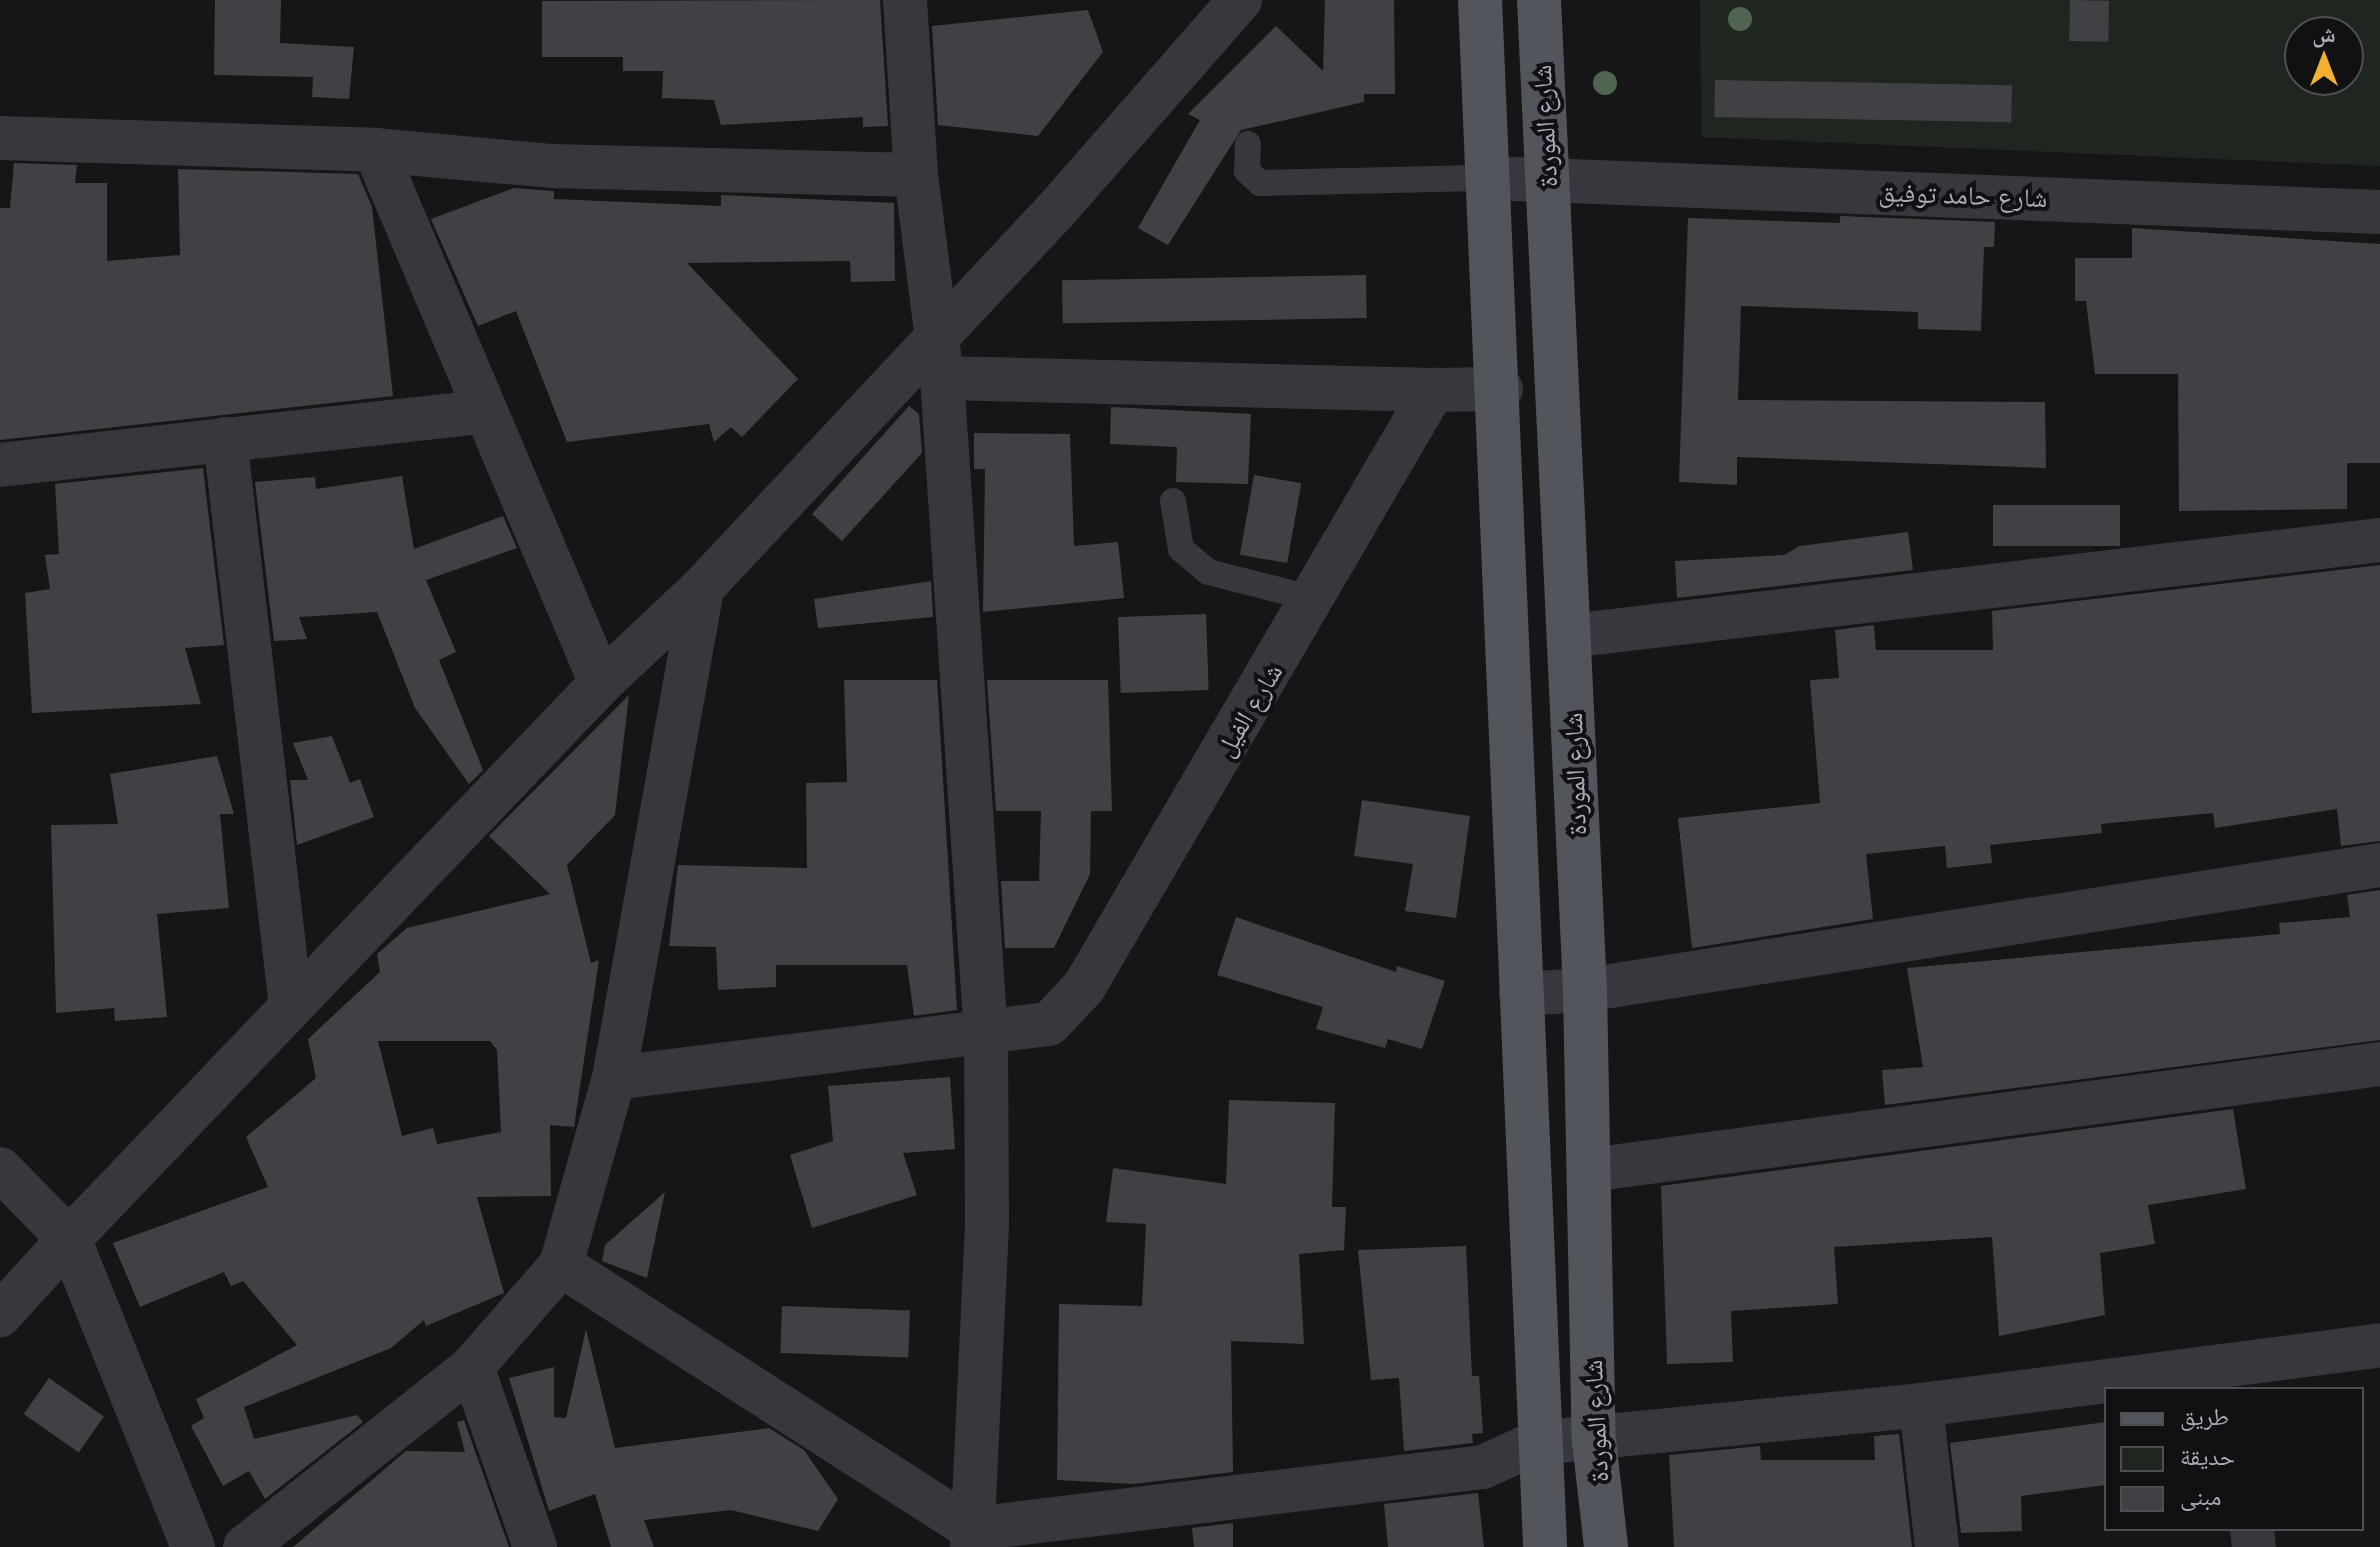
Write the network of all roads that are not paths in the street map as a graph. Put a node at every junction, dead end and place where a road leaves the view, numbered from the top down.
1 (905, 0) edge
2 (1240, 0) edge
3 (1480, 0) edge
4 (1539, 0) edge
5 (0, 138) edge
6 (1248, 144) dead end
7 (375, 150) junction
8 (916, 175) junction
9 (1489, 178) junction
10 (1547, 178) junction
11 (2380, 212) edge
12 (938, 333) junction
13 (942, 378) junction
14 (1501, 389) junction
15 (1433, 390) junction
16 (482, 412) junction
17 (225, 439) junction
18 (0, 465) edge
19 (1173, 501) dead end
20 (2380, 540) edge
21 (702, 588) junction
22 (1315, 599) junction
23 (1570, 636) junction
24 (601, 683) junction
25 (2380, 865) edge
26 (1585, 990) junction
27 (1521, 994) junction
28 (291, 1007) junction
29 (986, 1035) junction
30 (2380, 1064) edge
31 (614, 1078) junction
32 (0, 1169) edge
33 (1590, 1170) junction
34 (69, 1239) junction
35 (561, 1265) junction
36 (0, 1315) edge
37 (2380, 1345) edge
38 (472, 1367) junction
39 (2234, 1378) edge
40 (2130, 1387) edge
41 (2104, 1389) edge
42 (1921, 1405) junction
43 (1594, 1441) junction
44 (1536, 1443) junction
45 (972, 1538) edge
46 (193, 1547) edge
47 (245, 1547) edge
48 (535, 1547) edge
49 (1545, 1547) edge
50 (1606, 1547) edge
51 (1937, 1547) edge

1 - 8 street
2 - 12 street
3 - 9 main road
4 - 10 main road, شارع الموردة
5 - 7 street
6 - 9 lane
7 - 8 street
7 - 16 street
8 - 12 street
9 - 10 street, شارع حامد توفيق
9 - 14 main road
10 - 11 street, شارع حامد توفيق
10 - 23 main road, شارع الموردة
12 - 13 street
12 - 21 street
13 - 15 street
13 - 29 street
14 - 15 street
14 - 27 main road
15 - 22 street, شارع الفيل
16 - 17 street
16 - 24 street
17 - 18 street
17 - 28 street
19 - 22 lane
20 - 23 street
21 - 24 street
21 - 31 street
22 - 29 street, شارع الفيل
23 - 26 main road, شارع الموردة
24 - 28 street
25 - 26 street
26 - 27 street
26 - 33 main road, شارع الموردة
27 - 44 main road
28 - 34 street
29 - 31 street, شارع الفيل
29 - 45 street
30 - 33 street
31 - 35 street
32 - 34 street
33 - 43 main road, شارع الموردة
34 - 36 street
34 - 46 street
35 - 38 street
35 - 45 street
37 - 39 street
38 - 47 street
38 - 48 street
39 - 40 street
41 - 42 street
42 - 43 street
42 - 51 street
43 - 44 street
43 - 50 main road, شارع الموردة
44 - 45 street
44 - 49 main road

